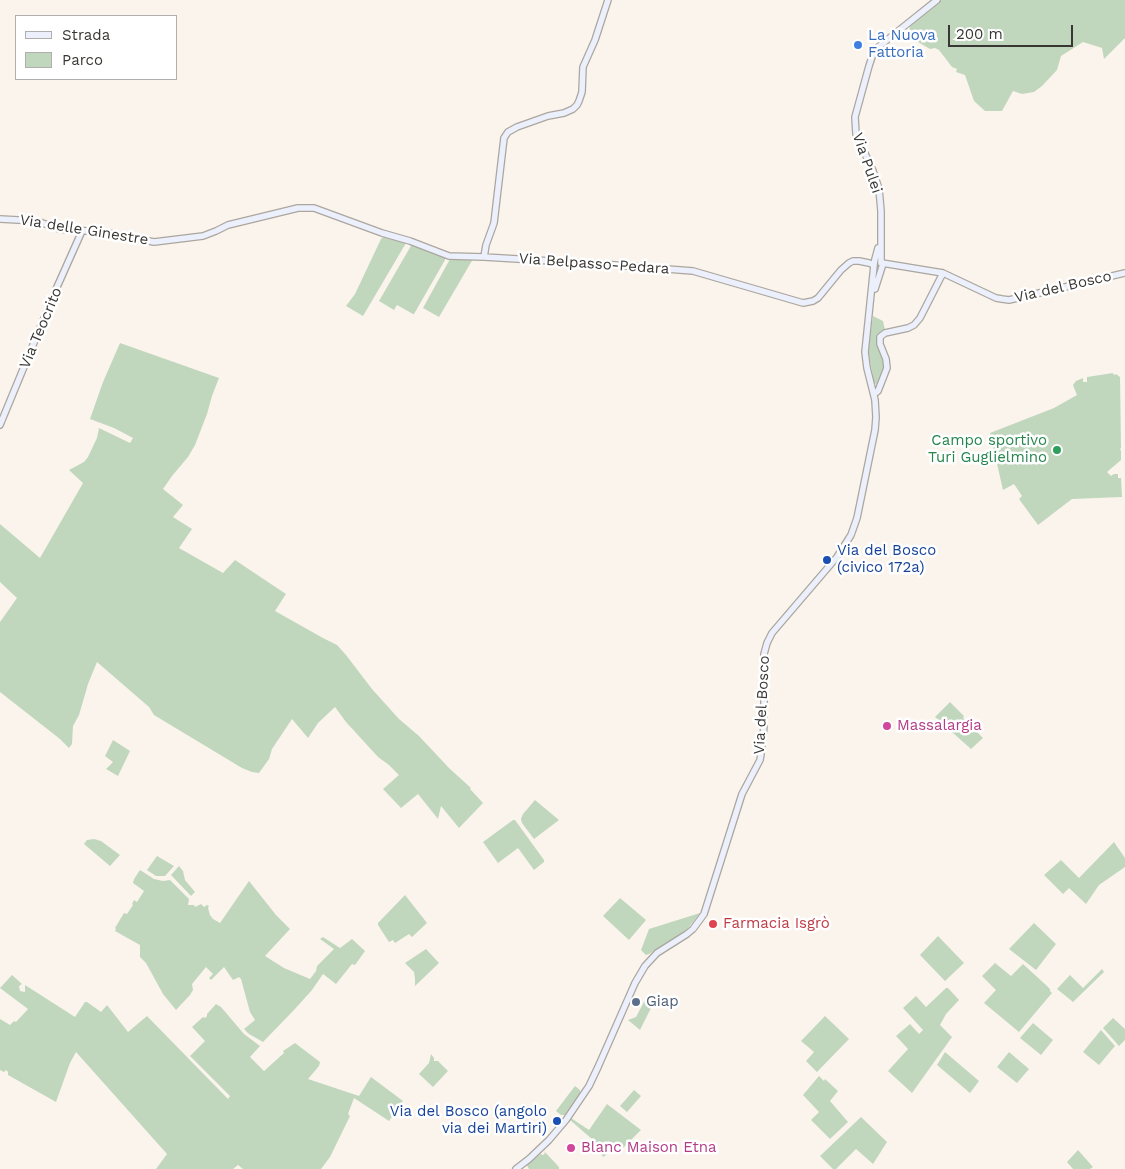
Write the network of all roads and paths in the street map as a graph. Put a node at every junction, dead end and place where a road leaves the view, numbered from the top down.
1 (608, 0) edge
2 (937, 0) edge
3 (314, 208) joint
4 (0, 218) edge
5 (82, 231) junction
6 (484, 257) junction
7 (861, 262) joint
8 (878, 265) junction
9 (943, 273) junction
10 (1125, 273) edge
11 (871, 304) junction
12 (874, 394) junction
13 (0, 425) edge
14 (516, 1169) edge

1 - 6 street
2 - 8 street, Via Pulei
3 - 5 street, Via delle Ginestre
3 - 6 street, Via Belpasso-Pedara
4 - 5 street, Via delle Ginestre
5 - 13 street, Via Teocrito
6 - 7 street, Via Belpasso-Pedara
7 - 8 street, Via del Bosco
8 - 9 street, Via del Bosco
8 - 11 street
8 - 11 street
9 - 10 street, Via del Bosco
9 - 12 street
11 - 12 street
12 - 14 street, Via del Bosco

